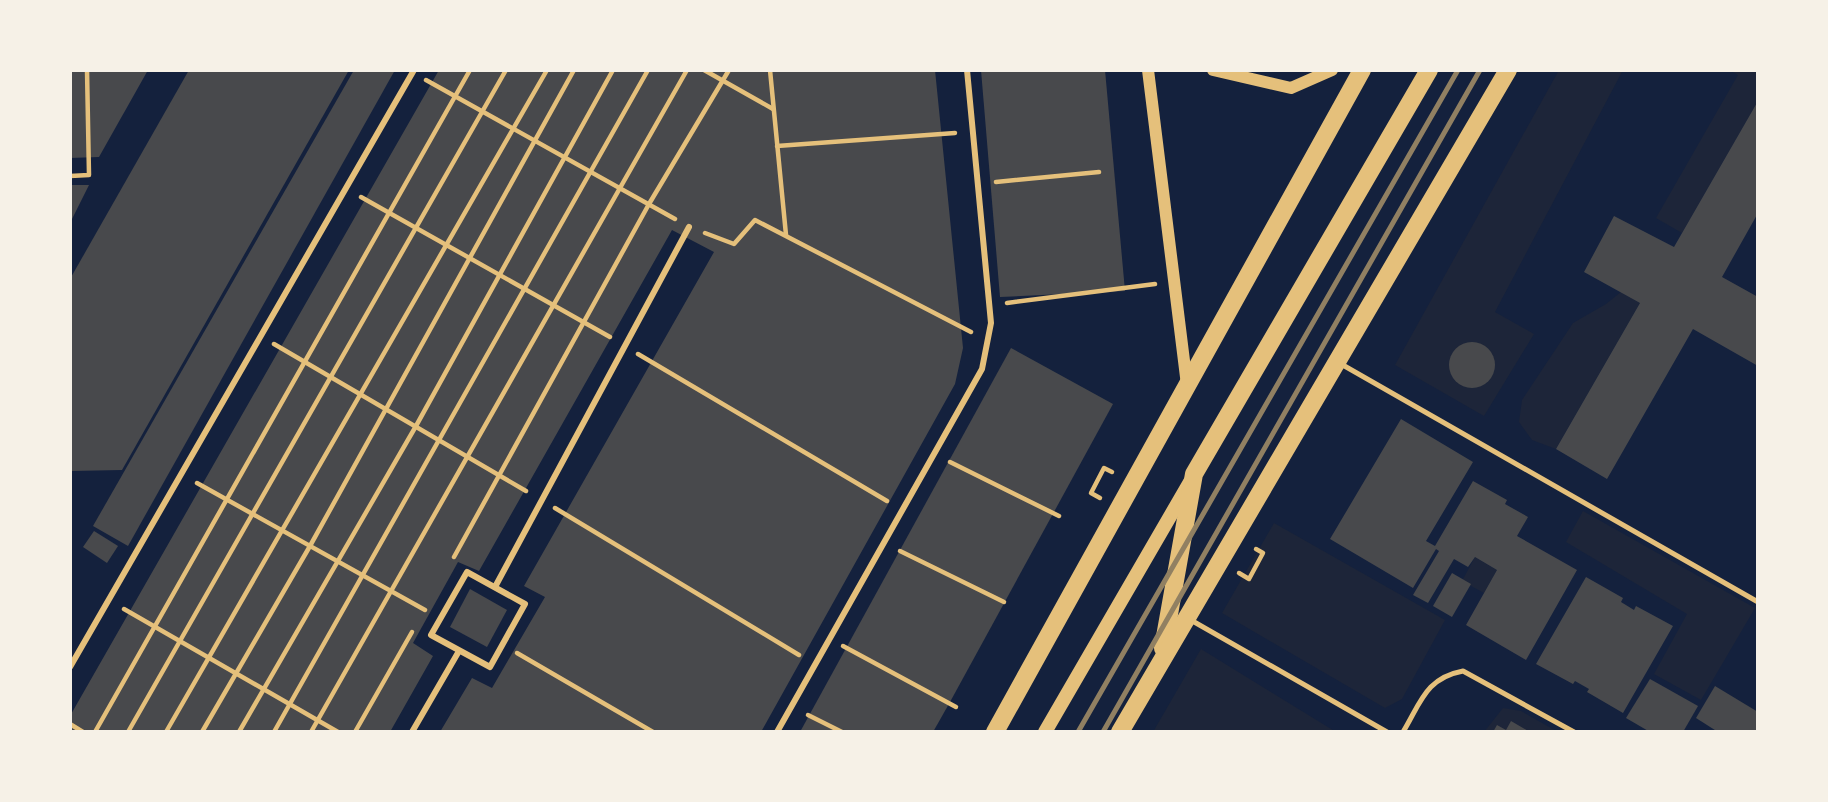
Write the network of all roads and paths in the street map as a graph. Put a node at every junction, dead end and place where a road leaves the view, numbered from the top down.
1 (87, 70) edge
2 (470, 70) edge
3 (506, 70) edge
4 (547, 70) edge
5 (574, 70) edge
6 (613, 70) edge
7 (648, 70) edge
8 (687, 70) edge
9 (704, 70) edge
10 (729, 70) edge
11 (770, 70) edge
12 (967, 70) edge
13 (1148, 70) edge
14 (1213, 70) edge
15 (1332, 70) edge
16 (1362, 70) edge
17 (1429, 70) edge
18 (1508, 70) edge
19 (413, 71) edge
20 (723, 81) junction
21 (455, 97) junction
22 (773, 109) junction
23 (483, 112) junction
24 (514, 130) junction
25 (973, 132) junction
26 (534, 141) junction
27 (777, 146) junction
28 (564, 157) junction
29 (1099, 172) dead end
30 (592, 173) junction
31 (70, 176) edge
32 (978, 184) junction
33 (346, 189) junction
34 (621, 189) junction
35 (649, 204) junction
36 (390, 213) junction
37 (690, 227) junction
38 (416, 228) junction
39 (786, 235) junction
40 (447, 246) junction
41 (471, 259) junction
42 (500, 275) junction
43 (1174, 282) junction
44 (525, 289) junction
45 (554, 306) junction
46 (989, 306) junction
47 (583, 322) junction
48 (261, 336) junction
49 (987, 340) junction
50 (627, 347) junction
51 (303, 360) junction
52 (1335, 361) junction
53 (331, 377) junction
54 (1187, 385) junction
55 (362, 395) junction
56 (386, 409) junction
57 (416, 426) junction
58 (438, 439) junction
59 (934, 453) junction
60 (468, 457) junction
61 (1104, 468) dead end
62 (181, 474) junction
63 (1194, 474) junction
64 (499, 475) junction
65 (1091, 493) dead end
66 (541, 499) junction
67 (227, 500) junction
68 (902, 510) junction
69 (252, 514) junction
70 (1059, 516) dead end
71 (282, 530) junction
72 (884, 543) junction
73 (310, 546) junction
74 (1264, 553) dead end
75 (338, 562) junction
76 (450, 565) dead end
77 (363, 576) junction
78 (1249, 579) dead end
79 (495, 587) junction
80 (391, 591) junction
81 (431, 599) dead end
82 (109, 600) junction
83 (1004, 602) dead end
84 (1758, 602) edge
85 (425, 610) junction
86 (1186, 617) junction
87 (440, 620) junction
88 (154, 626) junction
89 (830, 639) junction
90 (180, 641) junction
91 (503, 645) junction
92 (459, 651) junction
93 (209, 658) junction
94 (1160, 662) junction
95 (815, 665) junction
96 (70, 667) edge
97 (237, 674) junction
98 (264, 690) junction
99 (290, 704) junction
100 (791, 707) junction
101 (956, 707) dead end
102 (318, 720) junction
103 (70, 724) edge
104 (83, 732) edge
105 (95, 732) edge
106 (128, 732) edge
107 (166, 732) edge
108 (202, 732) edge
109 (239, 732) edge
110 (274, 732) edge
111 (311, 732) edge
112 (338, 732) edge
113 (355, 732) edge
114 (411, 732) edge
115 (653, 732) edge
116 (776, 732) edge
117 (842, 732) edge
118 (995, 732) edge
119 (1045, 732) edge
120 (1120, 732) edge
121 (1387, 732) edge
122 (1403, 732) edge
123 (1574, 732) edge

1 - 31 path
2 - 21 path
3 - 23 path
4 - 24 path
5 - 26 path
6 - 28 path
7 - 30 path
8 - 34 path
9 - 20 path
10 - 20 path
11 - 22 path
12 - 25 street
13 - 43 street
14 - 15 street
16 - 54 main road
17 - 63 main road
18 - 52 main road
19 - 21 path
19 - 33 street
20 - 22 path
20 - 35 path
21 - 23 path
21 - 36 path
22 - 27 path
23 - 24 path
23 - 38 path
24 - 26 path
24 - 40 path
25 - 27 path
25 - 32 street
26 - 28 path
26 - 41 path
27 - 39 path
28 - 30 path
28 - 42 path
29 - 32 path
30 - 34 path
30 - 44 path
32 - 46 street
33 - 36 path
33 - 48 street
34 - 35 path
34 - 45 path
35 - 37 path
35 - 47 path
36 - 38 path
36 - 51 path
37 - 39 path
37 - 50 street
38 - 40 path
38 - 53 path
39 - 49 path
40 - 41 path
40 - 55 path
41 - 42 path
41 - 56 path
42 - 44 path
42 - 57 path
43 - 46 path
43 - 54 street
44 - 45 path
44 - 58 path
45 - 47 path
45 - 60 path
46 - 49 street
47 - 50 path
47 - 64 path
48 - 51 path
48 - 62 street
49 - 59 street
50 - 66 street
50 - 68 path
51 - 53 path
51 - 67 path
52 - 84 lane
52 - 86 main road
53 - 55 path
53 - 69 path
54 - 118 main road
55 - 56 path
55 - 71 path
56 - 57 path
56 - 73 path
57 - 58 path
57 - 75 path
58 - 60 path
58 - 77 path
59 - 68 street
59 - 70 path
60 - 64 path
60 - 80 path
61 - 65 path
62 - 67 path
62 - 82 street
63 - 94 main road
63 - 119 main road
64 - 66 path
64 - 76 path
66 - 79 street
66 - 95 path
67 - 69 path
67 - 88 path
68 - 72 street
69 - 71 path
69 - 90 path
71 - 73 path
71 - 93 path
72 - 83 path
72 - 89 street
73 - 75 path
73 - 97 path
74 - 78 path
75 - 77 path
75 - 98 path
77 - 80 path
77 - 99 path
79 - 87 street
79 - 91 street
80 - 85 path
80 - 102 path
81 - 85 path
82 - 88 path
82 - 96 street
85 - 87 path
85 - 113 path
86 - 94 main road
86 - 121 lane
87 - 92 street
88 - 90 path
88 - 105 path
89 - 95 street
89 - 101 path
90 - 93 path
90 - 106 path
91 - 92 street
91 - 115 path
92 - 114 street
93 - 97 path
93 - 107 path
94 - 120 main road
95 - 100 street
97 - 98 path
97 - 108 path
98 - 99 path
98 - 109 path
99 - 102 path
99 - 110 path
100 - 116 street
100 - 117 path
102 - 111 path
102 - 112 path
103 - 104 path
122 - 123 lane

